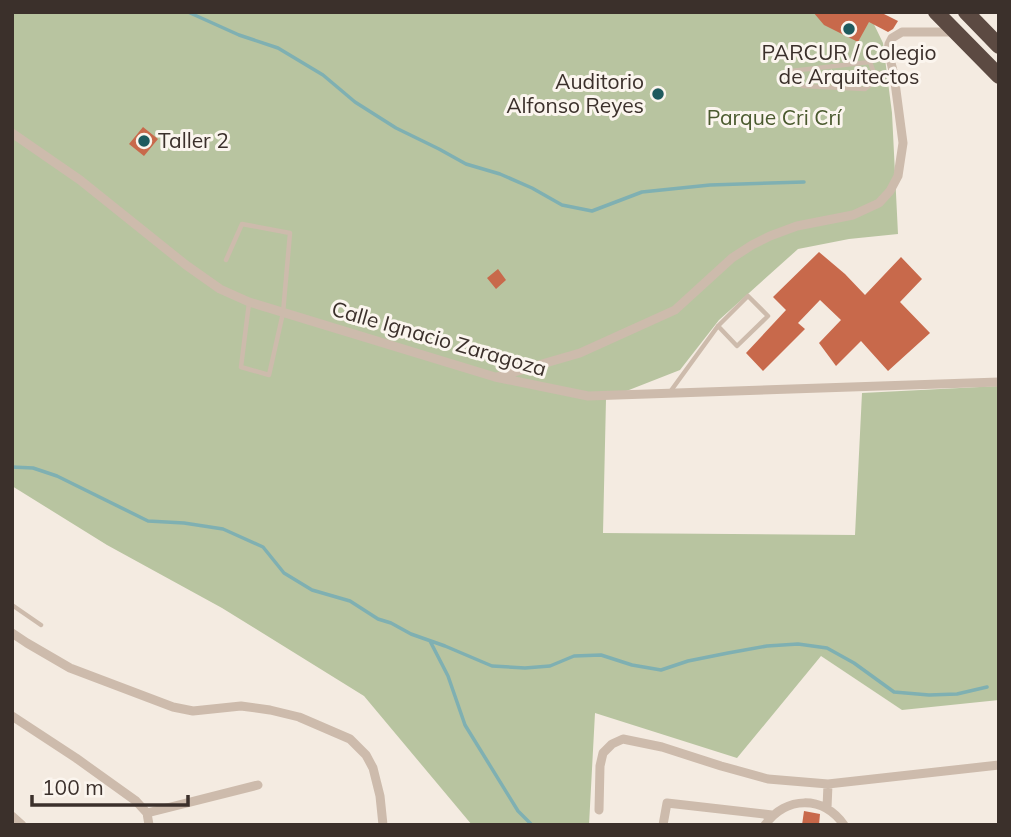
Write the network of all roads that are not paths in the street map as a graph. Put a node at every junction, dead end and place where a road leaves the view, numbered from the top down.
1 (936, 12) edge
2 (966, 12) edge
3 (956, 32) junction
4 (999, 46) edge
5 (874, 74) junction
6 (894, 75) junction
7 (999, 76) edge
8 (12, 133) edge
9 (226, 260) dead end
10 (249, 302) junction
11 (283, 313) junction
12 (718, 326) junction
13 (495, 377) junction
14 (999, 382) edge
15 (670, 392) junction
16 (12, 605) edge
17 (41, 625) dead end
18 (12, 633) edge
19 (12, 716) edge
20 (999, 765) edge
21 (828, 784) junction
22 (258, 785) dead end
23 (827, 808) junction
24 (599, 810) dead end
25 (147, 813) junction
26 (772, 815) junction
27 (12, 816) edge
28 (22, 825) edge
29 (149, 825) edge
30 (383, 825) edge
31 (663, 825) edge
32 (765, 825) edge
33 (844, 825) edge

1 - 3 highway
2 - 4 highway
3 - 6 street
3 - 7 highway
5 - 5 lane
5 - 6 lane
6 - 13 street
8 - 10 street, Calle Ignacio Zaragoza
9 - 11 lane
10 - 11 street, Calle Ignacio Zaragoza
10 - 11 lane
11 - 13 street, Calle Ignacio Zaragoza
12 - 12 lane
12 - 15 lane
13 - 15 street, Calle Ignacio Zaragoza
14 - 15 street, Calle Ignacio Zaragoza
16 - 17 lane
18 - 30 street
19 - 25 street
20 - 21 street
21 - 23 street
21 - 24 street
22 - 25 street
23 - 26 street
23 - 33 street
25 - 29 street
26 - 31 street
26 - 32 street
27 - 28 street

